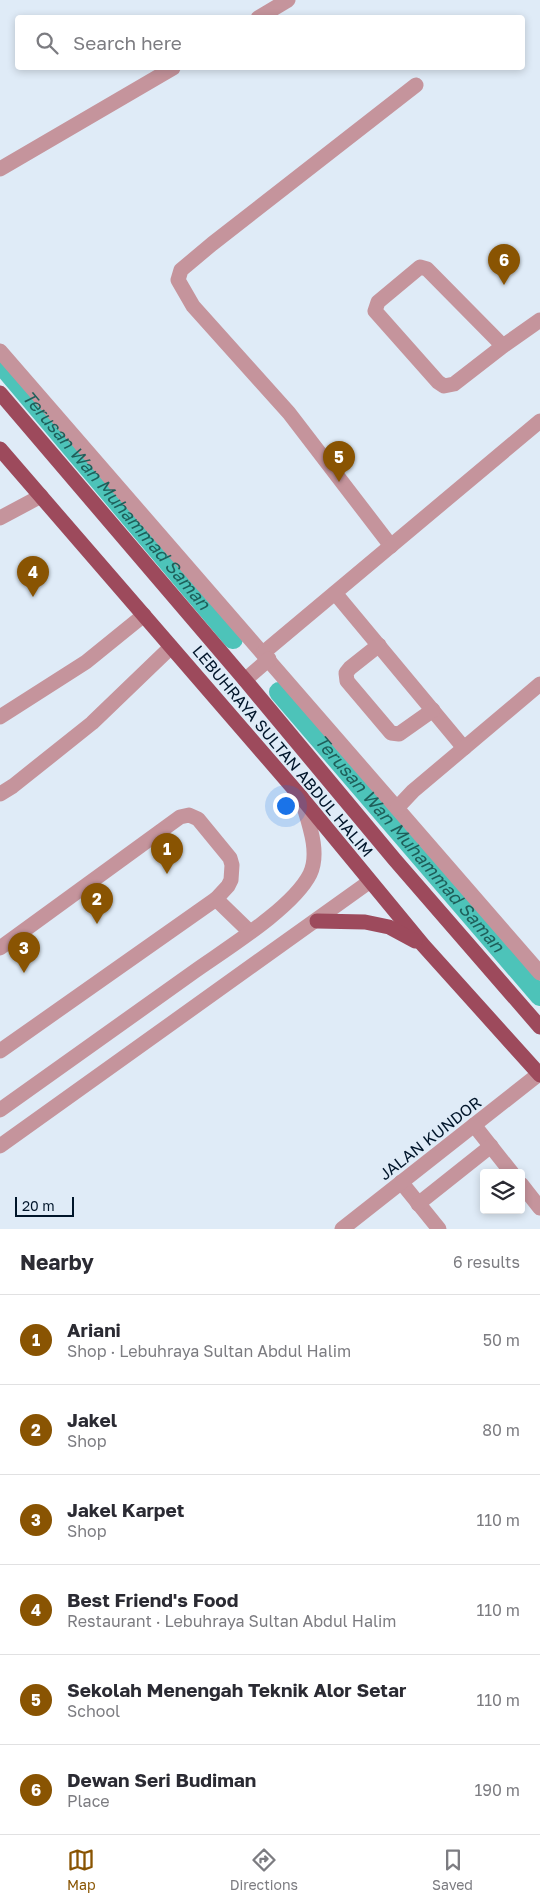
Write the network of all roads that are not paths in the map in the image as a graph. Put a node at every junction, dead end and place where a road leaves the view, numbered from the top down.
1 (288, 0) edge
2 (263, 15) edge
3 (170, 70) edge
4 (416, 85) dead end
5 (0, 169) edge
6 (540, 320) edge
7 (503, 346) junction
8 (0, 351) edge
9 (0, 393) edge
10 (540, 421) edge
11 (0, 449) edge
12 (41, 496) junction
13 (0, 518) edge
14 (391, 546) junction
15 (336, 593) junction
16 (144, 615) junction
17 (379, 644) junction
18 (171, 647) junction
19 (266, 656) junction
20 (245, 680) junction
21 (540, 684) edge
22 (433, 710) junction
23 (0, 717) edge
24 (464, 748) junction
25 (0, 794) edge
26 (301, 797) junction
27 (397, 808) junction
28 (369, 882) junction
29 (216, 899) junction
30 (316, 921) junction
31 (250, 932) junction
32 (423, 945) junction
33 (0, 948) edge
34 (540, 973) edge
35 (540, 1027) edge
36 (0, 1050) edge
37 (539, 1074) edge
38 (0, 1110) edge
39 (474, 1125) junction
40 (0, 1146) edge
41 (491, 1146) junction
42 (509, 1169) edge
43 (402, 1182) junction
44 (525, 1189) edge
45 (418, 1204) junction
46 (540, 1208) edge
47 (342, 1229) edge
48 (439, 1229) edge

1 - 2 street
3 - 5 street
4 - 14 street
6 - 7 street
7 - 7 street
8 - 19 street
9 - 20 main road, LEBUHRAYA SULTAN ABDUL HALIM
10 - 14 street
11 - 12 main road, LEBUHRAYA SULTAN ABDUL HALIM
12 - 13 street
12 - 16 main road, LEBUHRAYA SULTAN ABDUL HALIM
14 - 15 street
15 - 17 street
15 - 19 street
16 - 18 main road, LEBUHRAYA SULTAN ABDUL HALIM
16 - 23 street
17 - 22 street
17 - 22 street
18 - 25 street
18 - 26 main road, LEBUHRAYA SULTAN ABDUL HALIM
19 - 20 street
19 - 27 street
20 - 35 main road, LEBUHRAYA SULTAN ABDUL HALIM
21 - 24 street
22 - 24 street
24 - 27 street
26 - 28 main road, LEBUHRAYA SULTAN ABDUL HALIM
26 - 31 street
27 - 34 street
28 - 30 street
28 - 32 main road, LEBUHRAYA SULTAN ABDUL HALIM
29 - 31 street
29 - 33 street
29 - 36 street
30 - 32 main road
30 - 40 street
31 - 38 street
32 - 37 main road, LEBUHRAYA SULTAN ABDUL HALIM
37 - 39 street, JALAN KUNDOR
39 - 41 street
39 - 43 street, JALAN KUNDOR
41 - 42 street
41 - 45 street
43 - 45 street
43 - 47 street, JALAN KUNDOR
44 - 46 street
45 - 48 street

